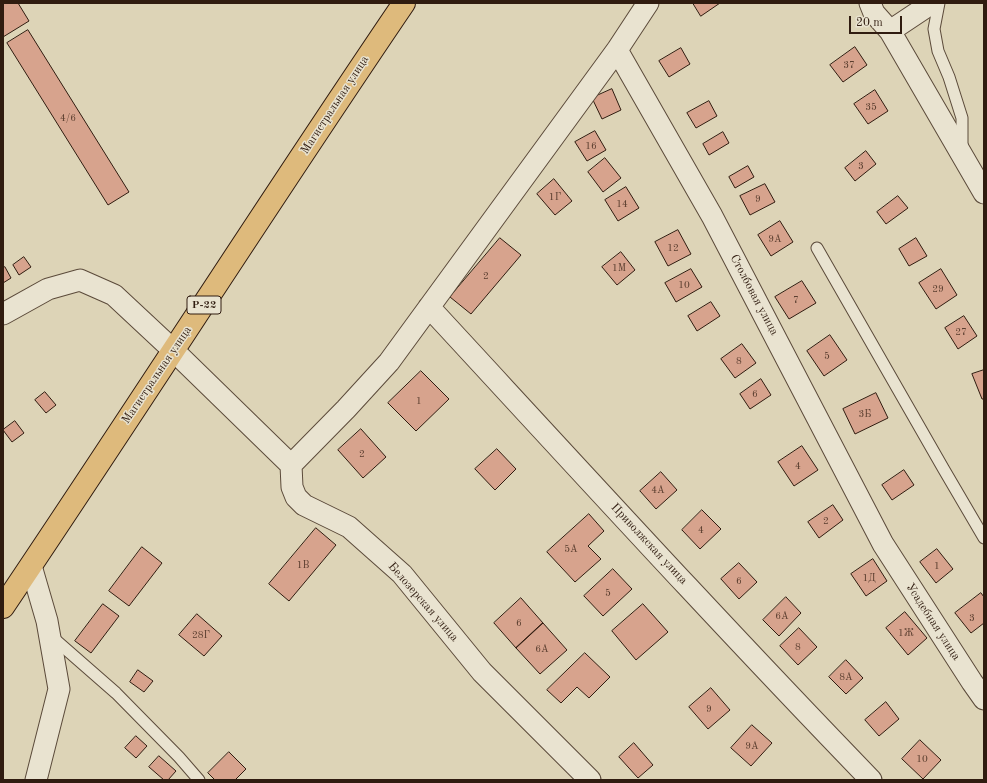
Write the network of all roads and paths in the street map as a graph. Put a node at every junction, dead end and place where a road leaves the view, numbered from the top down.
1 (404, 3) edge
2 (648, 3) edge
3 (870, 3) edge
4 (932, 3) edge
5 (939, 3) edge
6 (890, 31) junction
7 (617, 50) junction
8 (962, 156) junction
9 (984, 193) edge
10 (817, 248) dead end
11 (428, 307) junction
12 (3, 314) edge
13 (174, 351) junction
14 (291, 465) junction
15 (984, 538) edge
16 (883, 544) joint
17 (31, 566) junction
18 (5, 600) edge
19 (50, 635) junction
20 (984, 699) edge
21 (36, 780) edge
22 (199, 780) edge
23 (590, 780) edge
24 (871, 780) edge

1 - 13 highway, Магистральная улица / Р-22
2 - 7 street
3 - 6 street
4 - 6 street
5 - 8 lane
6 - 8 street
7 - 11 street
7 - 16 street, Столбовая улица
8 - 9 street
10 - 15 lane
11 - 14 street
11 - 24 street, Приволжская улица
12 - 13 street
13 - 14 street
13 - 17 highway, Магистральная улица / Р-22
14 - 23 street, Белозерская улица
16 - 20 street, Усадебная улица
17 - 18 highway, Магистральная улица / Р-22
17 - 19 street
19 - 21 street
19 - 22 lane

